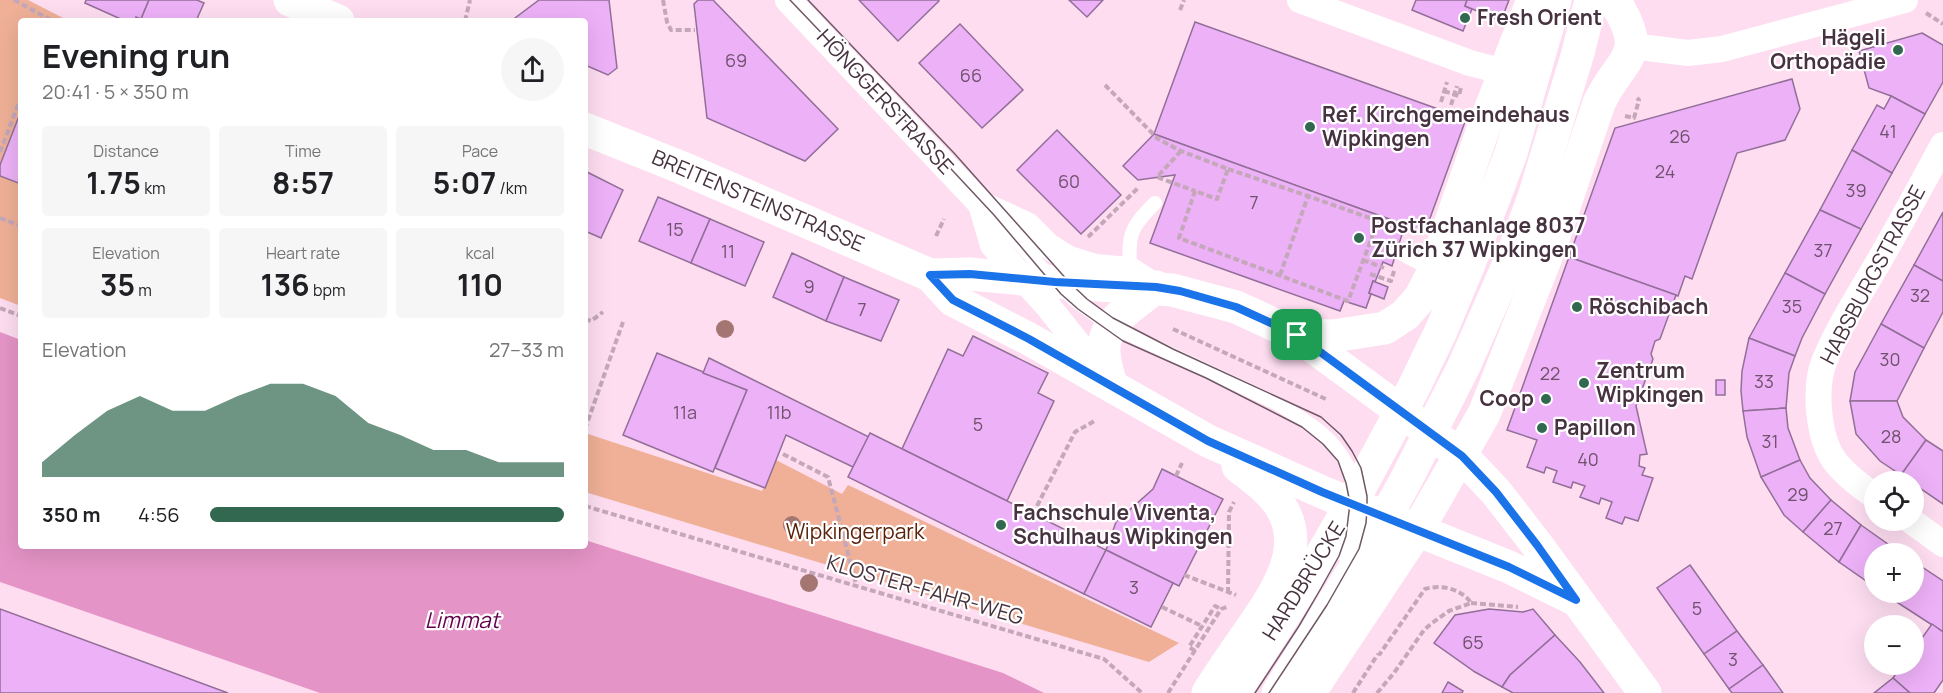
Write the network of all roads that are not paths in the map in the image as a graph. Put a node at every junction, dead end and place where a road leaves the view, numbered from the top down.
1 (290, 0) edge
2 (788, 0) edge
3 (1300, 0) edge
4 (1533, 0) edge
5 (1555, 0) edge
6 (1592, 0) edge
7 (1614, 0) edge
8 (1916, 7) edge
9 (331, 18) edge
10 (1632, 46) junction
11 (1518, 77) junction
12 (588, 130) edge
13 (1943, 145) edge
14 (1155, 203) dead end
15 (981, 204) junction
16 (1397, 251) dead end
17 (1434, 271) junction
18 (930, 275) junction
19 (1143, 279) junction
20 (1039, 281) junction
21 (1111, 326) junction
22 (1297, 335) junction
23 (1111, 385) junction
24 (1208, 441) junction
25 (1452, 461) junction
26 (1421, 476) dead end
27 (1864, 488) edge
28 (1359, 507) junction
29 (1418, 529) junction
30 (1924, 530) edge
31 (1943, 544) edge
32 (1339, 567) dead end
33 (1576, 600) junction
34 (1218, 690) edge
35 (1278, 693) edge
36 (1309, 693) edge
37 (1645, 693) edge

1 - 9 street
2 - 15 street, HÖNGGERSTRASSE
3 - 11 street
4 - 11 street
5 - 11 street, HARDBRÜCKE
6 - 35 street, HARDBRÜCKE
7 - 10 street
8 - 10 street
10 - 25 street
11 - 17 street
11 - 34 street, HARDBRÜCKE
12 - 18 street, BREITENSTEINSTRASSE
13 - 27 street, HABSBURGSTRASSE
14 - 19 lane
15 - 19 street
15 - 20 street
16 - 17 lane
17 - 22 street
18 - 20 street
18 - 23 street
19 - 20 street
19 - 21 street
19 - 22 street
20 - 21 lane
20 - 23 street
21 - 23 street
21 - 28 lane
22 - 25 street
23 - 24 street
24 - 28 street
24 - 34 street
25 - 29 street
25 - 33 street
26 - 28 lane
28 - 29 street
28 - 32 lane
29 - 33 street
29 - 36 street
30 - 31 street
33 - 37 street

